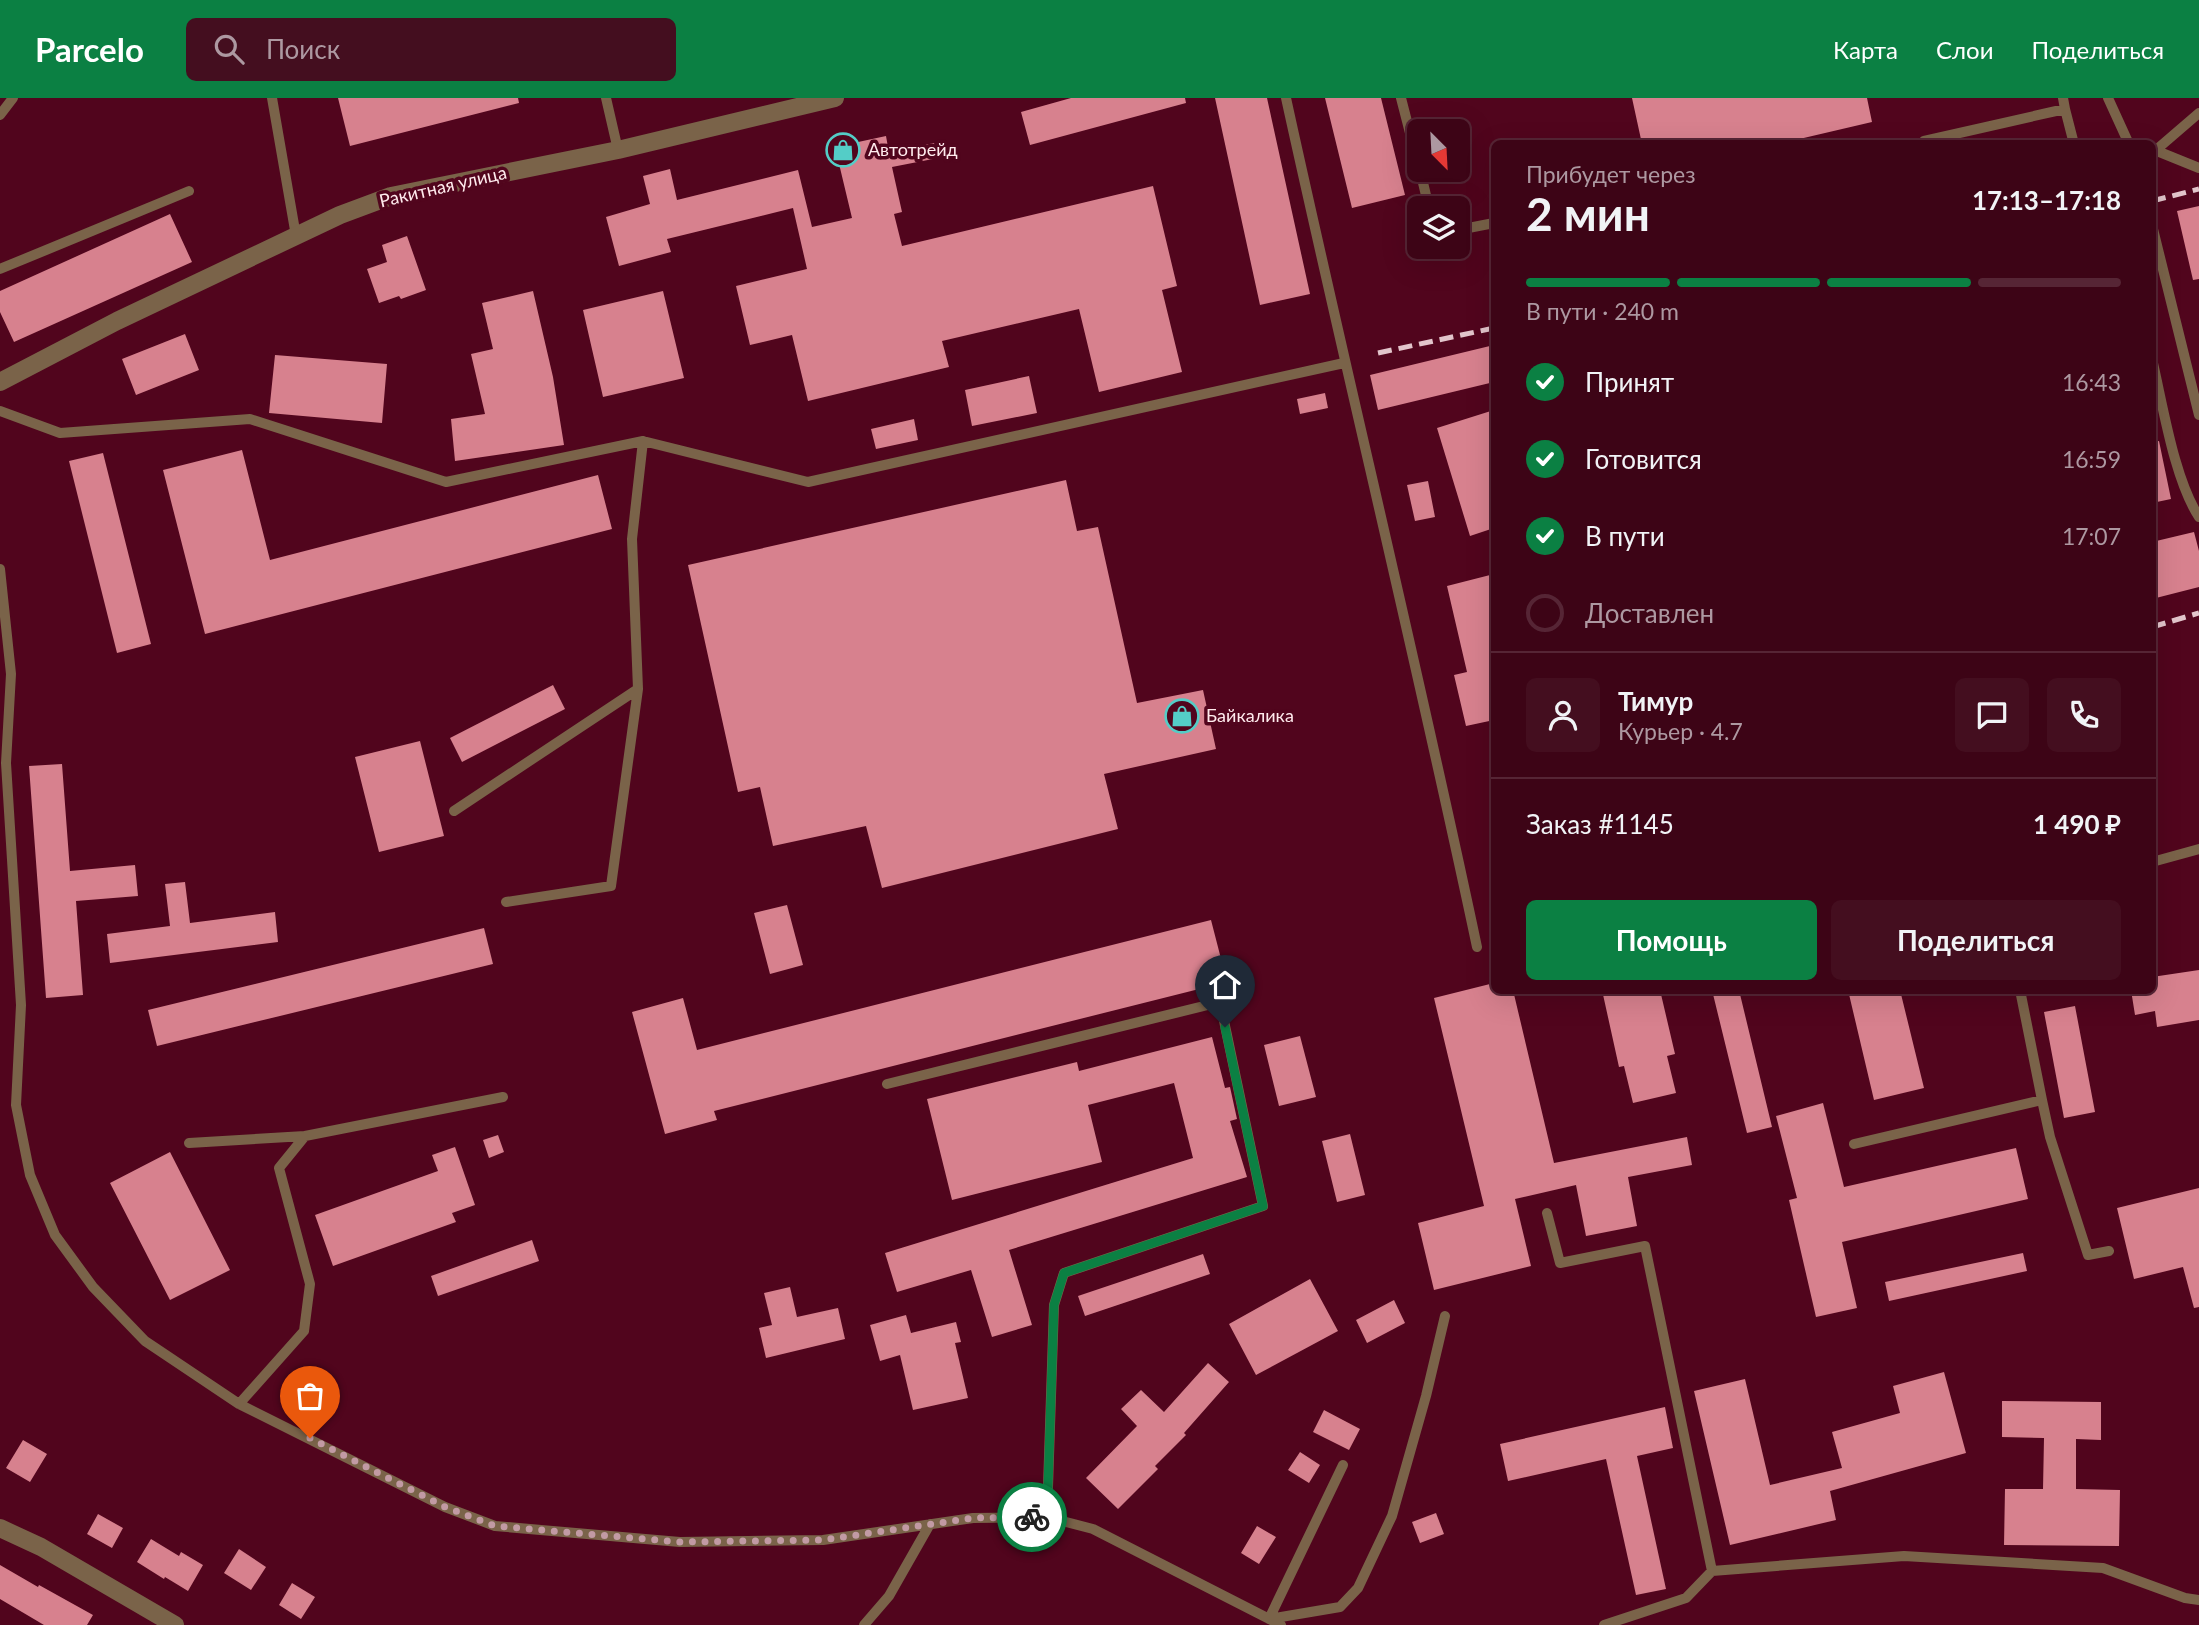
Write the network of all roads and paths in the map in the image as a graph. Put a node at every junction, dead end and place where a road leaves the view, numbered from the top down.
1 (13, 98) edge
2 (272, 98) edge
3 (606, 98) edge
4 (835, 98) edge
5 (1286, 98) edge
6 (1401, 98) edge
7 (2063, 98) edge
8 (2108, 101) edge
9 (2065, 109) junction
10 (2199, 113) edge
11 (0, 115) edge
12 (1407, 122) edge
13 (1928, 140) edge
14 (2073, 140) edge
15 (2127, 140) edge
16 (2156, 147) edge
17 (618, 150) junction
18 (2156, 150) edge
19 (2199, 168) edge
20 (189, 191) dead end
21 (1491, 224) edge
22 (1470, 228) edge
23 (296, 236) junction
24 (2156, 241) edge
25 (0, 269) edge
26 (1344, 363) junction
27 (2156, 376) edge
28 (0, 382) edge
29 (0, 411) edge
30 (2199, 415) edge
31 (643, 441) junction
32 (2199, 517) edge
33 (0, 569) edge
34 (638, 689) junction
35 (454, 811) dead end
36 (2199, 849) edge
37 (2156, 861) edge
38 (506, 902) dead end
39 (1477, 947) dead end
40 (2021, 994) edge
41 (887, 1084) dead end
42 (503, 1097) dead end
43 (2042, 1100) junction
44 (305, 1136) junction
45 (189, 1143) dead end
46 (1854, 1144) dead end
47 (1547, 1213) dead end
48 (2109, 1251) dead end
49 (1445, 1316) dead end
50 (239, 1404) junction
51 (1343, 1465) dead end
52 (1047, 1517) junction
53 (930, 1524) junction
54 (0, 1528) edge
55 (1712, 1571) junction
56 (2199, 1600) edge
57 (1269, 1619) junction
58 (175, 1625) edge
59 (864, 1625) edge
60 (1281, 1625) edge
61 (1604, 1625) edge

1 - 11 lane
2 - 23 lane
3 - 17 lane
4 - 17 street, Ракитная улица
5 - 26 lane
6 - 12 lane
7 - 9 lane
8 - 15 lane
9 - 13 lane
9 - 14 lane
10 - 16 lane
17 - 23 street, Ракитная улица
18 - 19 lane
20 - 25 lane
21 - 22 lane
23 - 28 street, Ракитная улица
24 - 30 lane
26 - 31 lane
26 - 39 lane
27 - 32 lane
29 - 31 lane
31 - 34 lane
33 - 50 lane
34 - 35 lane
34 - 38 lane
36 - 37 lane
40 - 43 lane
41 - 52 lane
42 - 44 lane
43 - 46 lane
43 - 48 lane
44 - 45 lane
44 - 50 lane
47 - 55 lane
49 - 57 lane
50 - 53 lane
51 - 57 lane
52 - 53 lane
52 - 57 lane
53 - 59 lane
54 - 58 street
55 - 56 lane
55 - 61 lane
57 - 60 lane

